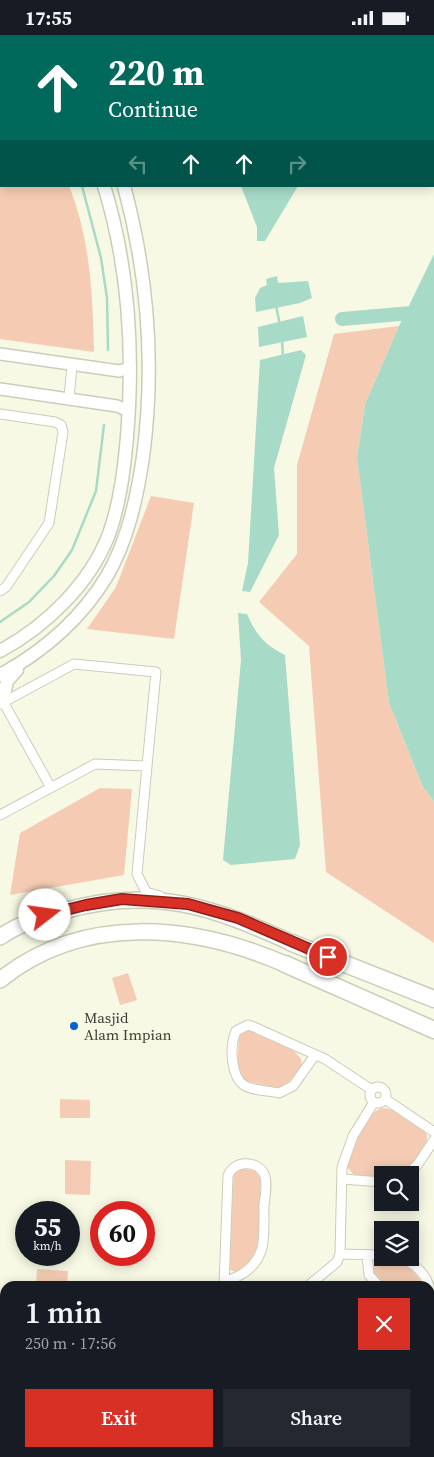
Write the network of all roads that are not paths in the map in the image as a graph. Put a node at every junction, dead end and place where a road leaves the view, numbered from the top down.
1 (104, 187) edge
2 (124, 187) edge
3 (0, 354) edge
4 (72, 365) junction
5 (130, 368) junction
6 (0, 389) edge
7 (68, 399) junction
8 (129, 411) junction
9 (0, 414) edge
10 (0, 591) edge
11 (0, 651) edge
12 (23, 663) junction
13 (0, 675) edge
14 (1, 700) edge
15 (147, 766) junction
16 (50, 786) junction
17 (0, 815) edge
18 (188, 904) junction
19 (0, 937) edge
20 (292, 943) joint
21 (285, 963) joint
22 (0, 980) edge
23 (434, 999) edge
24 (434, 1030) edge
25 (315, 1055) junction
26 (372, 1090) junction
27 (385, 1099) junction
28 (374, 1102) junction
29 (434, 1131) edge
30 (434, 1140) edge
31 (416, 1166) edge
32 (342, 1179) junction
33 (374, 1181) edge
34 (340, 1254) junction
35 (367, 1255) junction
36 (374, 1255) edge
37 (414, 1266) edge
38 (224, 1281) edge
39 (229, 1281) edge
40 (314, 1281) edge
41 (374, 1281) edge
42 (427, 1281) edge

1 - 5 main road
2 - 12 main road
3 - 4 street
4 - 5 street
4 - 7 street
5 - 8 main road
6 - 7 street
7 - 8 street
8 - 11 main road
9 - 10 street
12 - 13 main road
12 - 14 main road
14 - 15 street
14 - 16 street
15 - 16 street
15 - 18 street
16 - 17 street
18 - 19 main road
18 - 20 main road
20 - 23 highway
21 - 22 main road
21 - 24 highway
25 - 25 street
25 - 26 street
26 - 27 street
26 - 28 street
27 - 28 street
27 - 29 street
28 - 32 street
30 - 31 street
32 - 33 street
32 - 34 street
34 - 35 street
34 - 40 street
35 - 36 street
35 - 41 street
37 - 42 street
38 - 39 street

